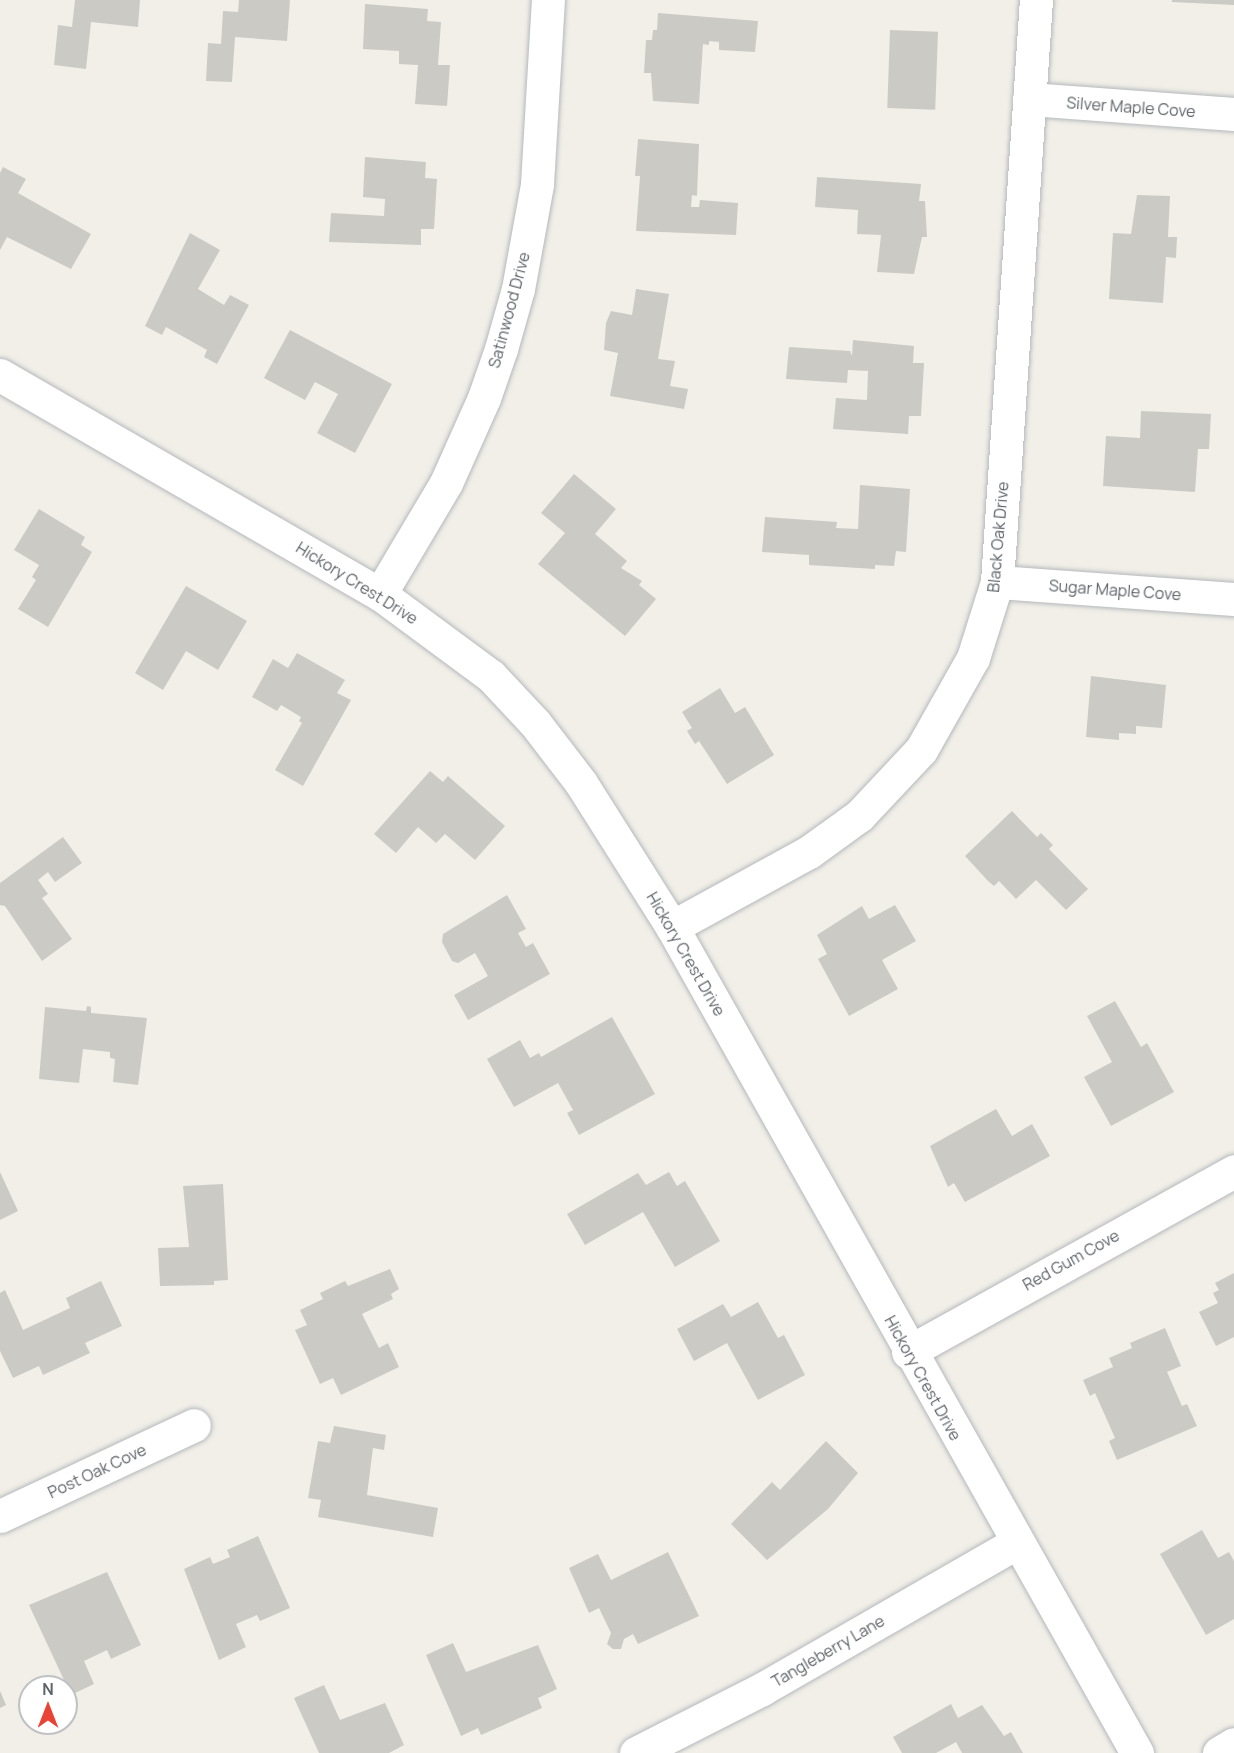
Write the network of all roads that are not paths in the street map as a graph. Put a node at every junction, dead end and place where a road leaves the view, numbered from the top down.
1 (548, 0) edge
2 (1036, 0) edge
3 (1029, 99) junction
4 (1234, 114) edge
5 (0, 375) edge
6 (997, 582) junction
7 (380, 594) junction
8 (1234, 599) edge
9 (672, 927) junction
10 (1234, 1171) edge
11 (908, 1352) junction
12 (194, 1425) dead end
13 (0, 1516) edge
14 (1016, 1543) junction
15 (1234, 1744) edge
16 (636, 1753) edge
17 (1137, 1753) edge
18 (1219, 1753) edge

1 - 7 street, Satinwood Drive
2 - 3 street, Black Oak Drive
3 - 4 street, Silver Maple Cove
3 - 6 street, Black Oak Drive
5 - 7 street, Hickory Crest Drive
6 - 8 street, Sugar Maple Cove
6 - 9 street, Black Oak Drive
7 - 9 street, Hickory Crest Drive
9 - 11 street, Hickory Crest Drive
10 - 11 street, Red Gum Cove
11 - 14 street, Hickory Crest Drive
12 - 13 street, Post Oak Cove
14 - 16 street, Tangleberry Lane
14 - 17 street, Hickory Crest Drive
15 - 18 street

